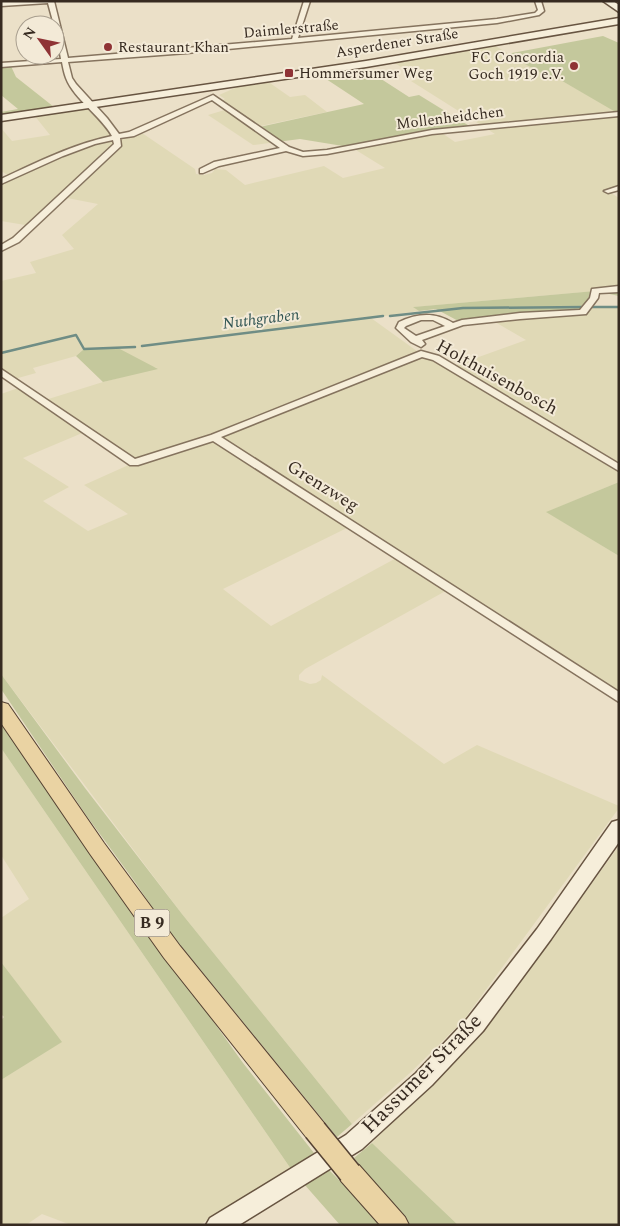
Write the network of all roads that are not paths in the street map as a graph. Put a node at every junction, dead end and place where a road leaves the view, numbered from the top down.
1 (50, 1) edge
2 (307, 1) edge
3 (538, 1) edge
4 (607, 1) edge
5 (1, 4) edge
6 (619, 9) edge
7 (53, 15) edge
8 (619, 21) edge
9 (294, 41) junction
10 (65, 61) edge
11 (15, 64) edge
12 (65, 64) edge
13 (1, 65) edge
14 (81, 94) junction
15 (113, 101) junction
16 (92, 104) junction
17 (619, 114) edge
18 (1, 118) edge
19 (118, 137) junction
20 (286, 149) junction
21 (203, 171) dead end
22 (1, 182) edge
23 (619, 188) edge
24 (608, 191) dead end
25 (1, 249) edge
26 (619, 289) edge
27 (450, 325) junction
28 (414, 340) junction
29 (427, 354) junction
30 (1, 372) edge
31 (214, 437) junction
32 (619, 468) edge
33 (619, 698) edge
34 (1, 708) edge
35 (619, 827) edge
36 (218, 1225) edge
37 (396, 1225) edge

1 - 5 street
1 - 7 street
2 - 9 street
3 - 9 street, Daimlerstraße
4 - 6 main road
8 - 15 main road, Asperdener Straße
9 - 10 street, Daimlerstraße
11 - 13 street, Daimlerstraße
12 - 14 street
14 - 15 street
14 - 16 street
15 - 16 main road, Asperdener Straße
16 - 18 main road, Asperdener Straße
16 - 19 street
17 - 20 street, Mollenheidchen
19 - 20 street, Mollenheidchen
19 - 22 street
19 - 25 street
20 - 21 street, Mollenheidchen
23 - 24 street
26 - 27 street
27 - 28 street
27 - 28 street
28 - 29 street
29 - 31 street, Holthuisenbosch
29 - 32 street, Holthuisenbosch
30 - 31 street
31 - 33 street, Grenzweg
34 - 37 main road, B 9, bridge
35 - 36 main road, Hassumer Straße

